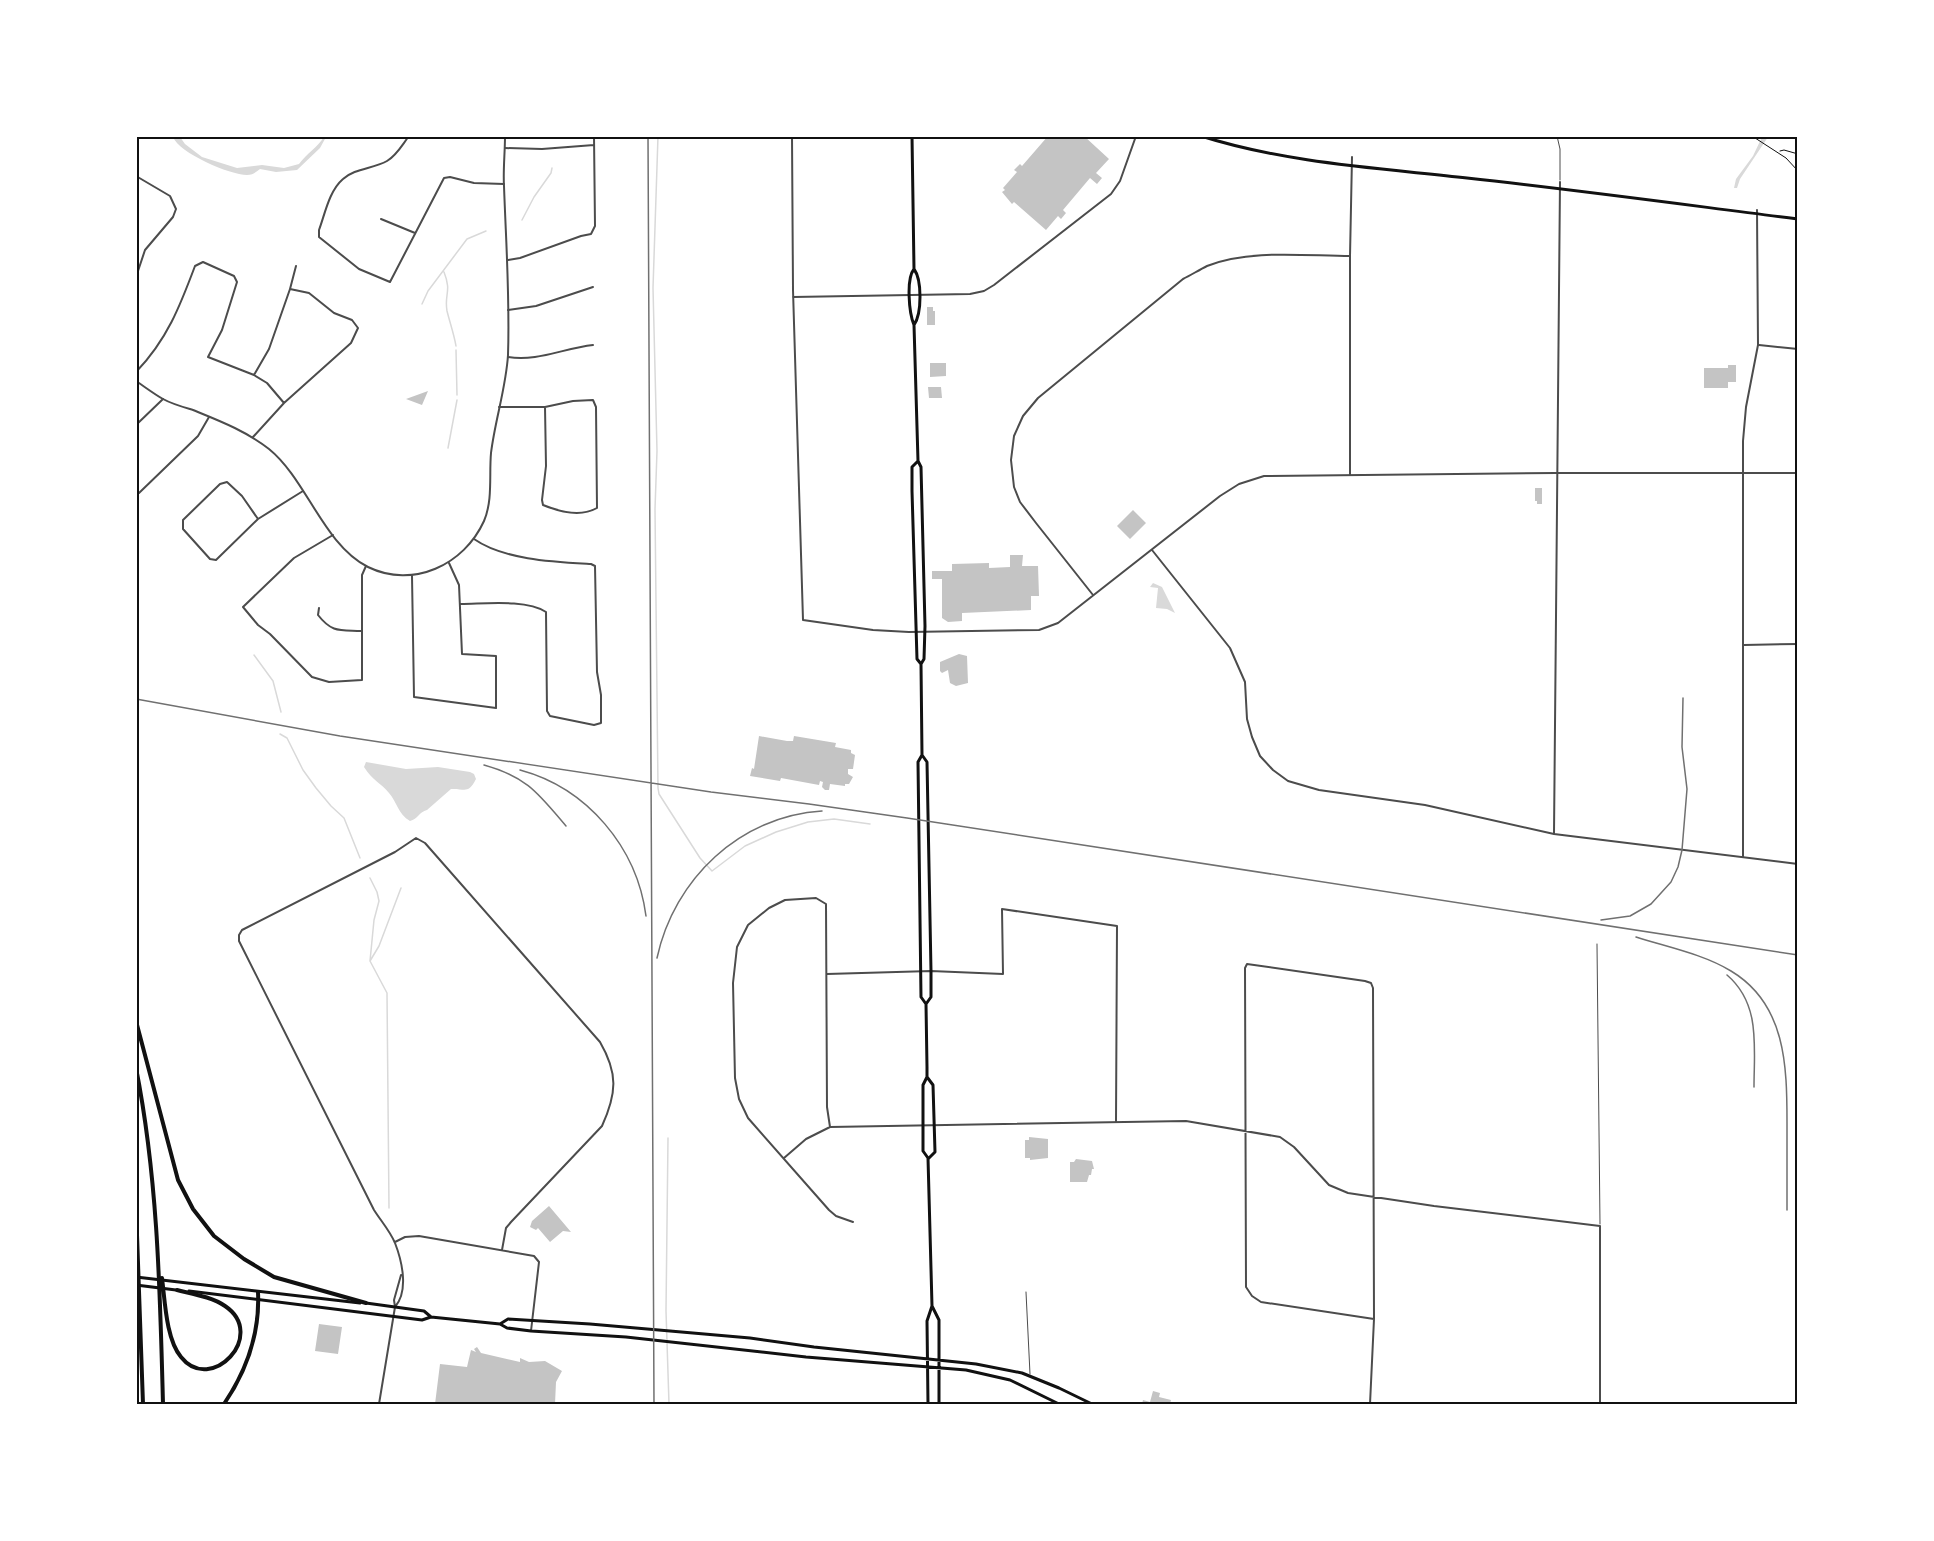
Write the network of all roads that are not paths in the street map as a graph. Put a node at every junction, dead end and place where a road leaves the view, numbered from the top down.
1 (409, 136) edge
2 (506, 136) edge
3 (594, 136) edge
4 (792, 136) edge
5 (912, 136) edge
6 (1136, 136) edge
7 (1201, 136) edge
8 (1557, 136) edge
9 (594, 145) junction
10 (505, 148) junction
11 (1353, 157) dead end
12 (1353, 165) junction
13 (136, 176) edge
14 (1560, 182) joint
15 (504, 184) junction
16 (1560, 188) junction
17 (1757, 212) junction
18 (381, 219) dead end
19 (1797, 219) edge
20 (416, 233) junction
21 (1350, 256) junction
22 (508, 260) junction
23 (296, 266) dead end
24 (914, 269) junction
25 (136, 277) edge
26 (593, 287) dead end
27 (290, 289) junction
28 (910, 294) junction
29 (919, 294) junction
30 (793, 297) junction
31 (508, 310) junction
32 (914, 325) junction
33 (593, 345) dead end
34 (1758, 345) junction
35 (1797, 350) edge
36 (508, 357) junction
37 (136, 372) edge
38 (255, 375) junction
39 (136, 381) edge
40 (163, 399) junction
41 (284, 403) junction
42 (499, 406) junction
43 (545, 406) junction
44 (209, 417) junction
45 (136, 425) edge
46 (253, 437) junction
47 (918, 461) junction
48 (1556, 473) junction
49 (1797, 473) edge
50 (1350, 474) junction
51 (1743, 474) junction
52 (303, 491) junction
53 (912, 491) junction
54 (921, 491) junction
55 (139, 493) dead end
56 (258, 519) junction
57 (333, 535) junction
58 (474, 539) junction
59 (1152, 550) junction
60 (449, 563) junction
61 (366, 566) junction
62 (412, 576) junction
63 (1093, 595) junction
64 (461, 604) junction
65 (319, 608) dead end
66 (361, 631) junction
67 (917, 632) junction
68 (924, 632) junction
69 (1797, 644) edge
70 (1744, 645) junction
71 (921, 664) junction
72 (922, 755) junction
73 (1554, 834) junction
74 (1743, 857) junction
75 (1797, 864) edge
76 (1597, 944) dead end
77 (931, 971) junction
78 (922, 972) junction
79 (827, 974) junction
80 (926, 1004) junction
81 (136, 1021) edge
82 (136, 1068) edge
83 (927, 1077) junction
84 (1116, 1122) junction
85 (934, 1124) junction
86 (923, 1125) junction
87 (830, 1127) junction
88 (1245, 1130) junction
89 (784, 1158) junction
90 (928, 1158) junction
91 (1373, 1197) junction
92 (136, 1207) edge
93 (853, 1222) dead end
94 (1600, 1226) junction
95 (394, 1242) junction
96 (502, 1250) junction
97 (159, 1261) junction
98 (401, 1275) junction
99 (136, 1277) edge
100 (136, 1285) edge
101 (177, 1290) junction
102 (258, 1292) junction
103 (1026, 1292) dead end
104 (136, 1298) edge
105 (259, 1299) junction
106 (366, 1303) junction
107 (932, 1306) junction
108 (395, 1307) junction
109 (393, 1317) junction
110 (431, 1317) junction
111 (1374, 1319) junction
112 (532, 1321) junction
113 (141, 1322) junction
114 (500, 1324) junction
115 (531, 1331) junction
116 (927, 1358) junction
117 (939, 1359) junction
118 (927, 1367) junction
119 (939, 1368) junction
120 (1029, 1376) junction
121 (1084, 1403) edge
122 (143, 1404) edge
123 (163, 1404) edge
124 (224, 1404) edge
125 (379, 1404) edge
126 (928, 1404) edge
127 (939, 1404) edge
128 (1059, 1404) edge
129 (1092, 1404) edge
130 (1370, 1404) edge
131 (1600, 1404) edge

1 - 20 street
2 - 10 street
3 - 9 street
4 - 30 street
5 - 24 main road
6 - 29 street
7 - 12 main road
8 - 14 lane
9 - 10 street
9 - 22 street
10 - 15 street
11 - 12 street
12 - 16 main road
12 - 21 street
13 - 25 street
14 - 16 street
15 - 20 street
15 - 22 street
16 - 17 main road
16 - 48 street
17 - 19 main road
17 - 34 street
18 - 20 street
21 - 50 street
21 - 63 street
22 - 31 street
23 - 27 street
24 - 28 main road
24 - 29 main road
26 - 31 street
27 - 38 street
27 - 41 street
28 - 29 street
28 - 30 street
28 - 32 main road
29 - 32 main road
30 - 67 street
31 - 36 street
32 - 47 main road
33 - 36 street
34 - 35 street
34 - 51 street
36 - 42 street
37 - 38 street
38 - 41 street
39 - 40 street
40 - 44 street
40 - 45 street
41 - 46 street
42 - 43 street
42 - 58 street
43 - 43 street
44 - 46 street
44 - 55 street
46 - 52 street
47 - 53 main road
47 - 54 main road
48 - 50 street
48 - 51 street
48 - 73 street
49 - 51 street
50 - 59 street
51 - 70 street
52 - 56 street
52 - 57 street
53 - 54 main road
53 - 67 main road
54 - 68 main road
56 - 56 street
57 - 61 street
57 - 66 street
58 - 60 street
58 - 64 street
59 - 63 street
59 - 73 street
60 - 62 street
60 - 64 street
61 - 62 street
61 - 66 street
62 - 64 street
63 - 68 street
65 - 66 street
67 - 68 street
67 - 71 main road
68 - 71 main road
69 - 70 street
70 - 74 street
71 - 72 main road
72 - 77 main road
72 - 78 main road
73 - 74 street
74 - 75 street
76 - 94 lane
77 - 78 street
77 - 80 main road
77 - 84 street
78 - 79 street
78 - 80 main road
79 - 87 street
79 - 89 street
80 - 83 main road
81 - 106 highway
82 - 97 highway
83 - 85 main road
83 - 86 main road
84 - 85 street
84 - 88 street
85 - 86 street
85 - 90 main road
86 - 87 street
86 - 90 main road
87 - 89 street
88 - 91 street
88 - 91 street
88 - 111 street
89 - 93 street
90 - 107 main road
91 - 94 street
91 - 111 street
92 - 113 highway
94 - 131 street
95 - 96 street
95 - 96 street
95 - 98 street
96 - 112 street
97 - 101 highway
97 - 123 highway
98 - 108 street
98 - 108 street
99 - 102 main road
100 - 101 main road
101 - 105 main road
102 - 105 highway
102 - 106 main road
103 - 120 lane
104 - 113 highway
105 - 109 main road
105 - 124 highway
106 - 108 main road
107 - 116 main road
107 - 117 main road
108 - 109 street
108 - 110 main road
109 - 110 main road
109 - 125 street
110 - 114 main road
111 - 130 street
112 - 114 main road
112 - 115 street
112 - 116 main road
113 - 122 highway
114 - 115 main road
115 - 118 main road
116 - 117 main road
116 - 118 main road
117 - 119 main road
117 - 120 main road
118 - 119 main road
118 - 126 main road
119 - 127 main road
119 - 128 main road
120 - 121 main road
121 - 129 main road

